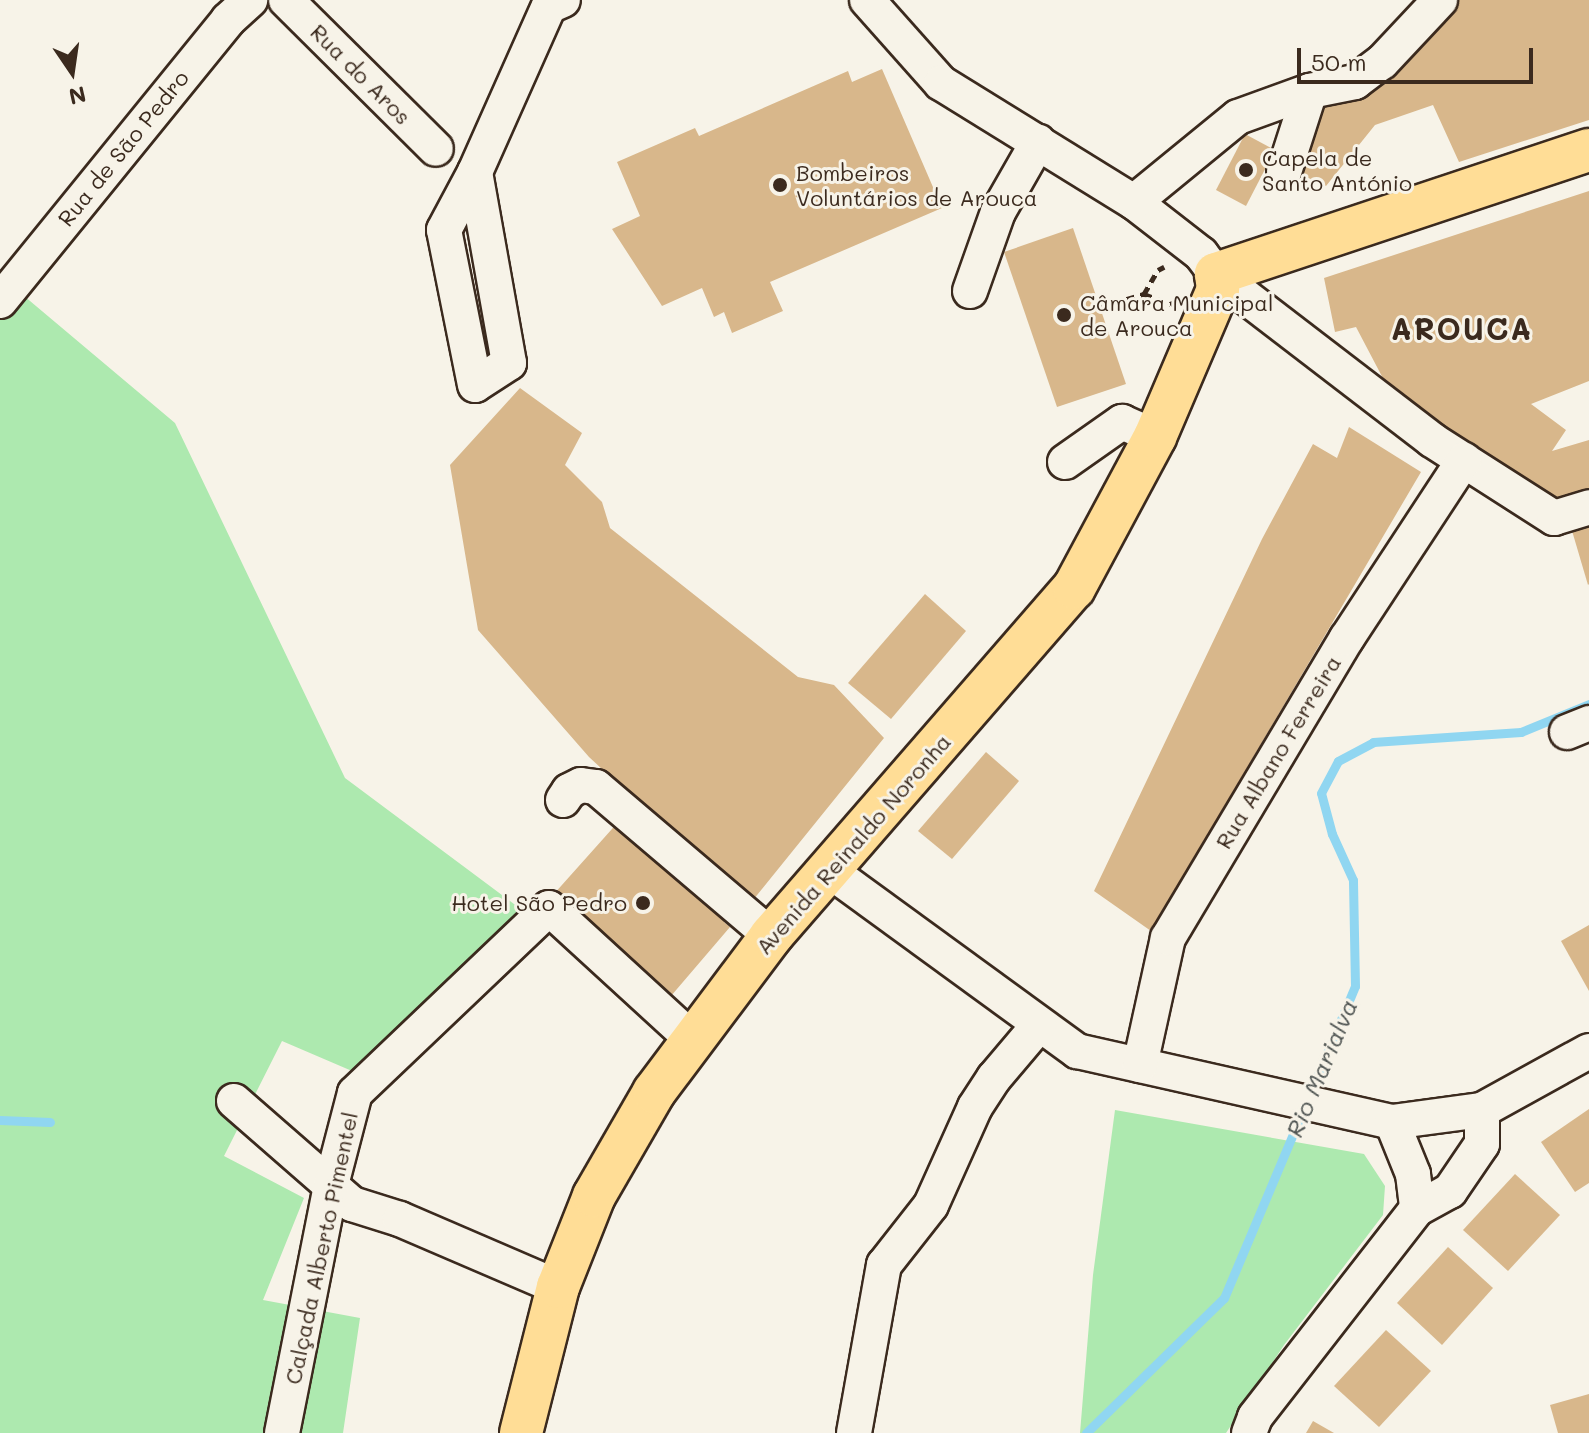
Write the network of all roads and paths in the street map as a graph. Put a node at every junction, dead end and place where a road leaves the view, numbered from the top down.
1 (250, 0) edge
2 (286, 0) edge
3 (563, 0) edge
4 (867, 0) edge
5 (1440, 0) edge
6 (1310, 91) junction
7 (1038, 142) junction
8 (436, 149) dead end
9 (1589, 150) edge
10 (475, 172) junction
11 (1284, 172) dead end
12 (1134, 202) junction
13 (1158, 270) dead end
14 (1216, 274) junction
15 (970, 291) dead end
16 (1144, 294) junction
17 (0, 301) edge
18 (1170, 304) dead end
19 (1100, 307) dead end
20 (1155, 437) junction
21 (1464, 460) junction
22 (1065, 462) dead end
23 (1589, 507) edge
24 (563, 800) dead end
25 (830, 871) junction
26 (771, 936) junction
27 (1039, 1025) junction
28 (693, 1040) junction
29 (1589, 1051) edge
30 (1140, 1065) junction
31 (234, 1101) dead end
32 (1482, 1110) junction
33 (1392, 1122) junction
34 (331, 1185) junction
35 (1417, 1209) junction
36 (558, 1287) junction
37 (282, 1433) edge
38 (521, 1433) edge
39 (854, 1433) edge
40 (1249, 1433) edge

1 - 17 street, Rua de São Pedro
2 - 8 street, Rua do Aros
3 - 10 street
4 - 7 street
5 - 6 street
6 - 11 street
6 - 12 street
7 - 12 street
7 - 15 street
9 - 14 main road
10 - 10 street
12 - 14 street
13 - 16 path
14 - 20 main road, Avenida Reinaldo Noronha
14 - 21 street
16 - 18 path
16 - 19 path
20 - 22 street
20 - 25 main road, Avenida Reinaldo Noronha
21 - 23 street
21 - 30 street, Rua Albano Ferreira
24 - 26 street
25 - 26 main road, Avenida Reinaldo Noronha
25 - 27 street
26 - 28 main road, Avenida Reinaldo Noronha
27 - 30 street
27 - 39 street
28 - 34 street, Calçada Alberto Pimentel
28 - 36 main road, Avenida Reinaldo Noronha
29 - 32 street
30 - 33 street
31 - 34 street
32 - 33 street
32 - 35 street
33 - 35 street
34 - 36 street
34 - 37 street, Calçada Alberto Pimentel
35 - 40 street
36 - 38 main road, Avenida Reinaldo Noronha

